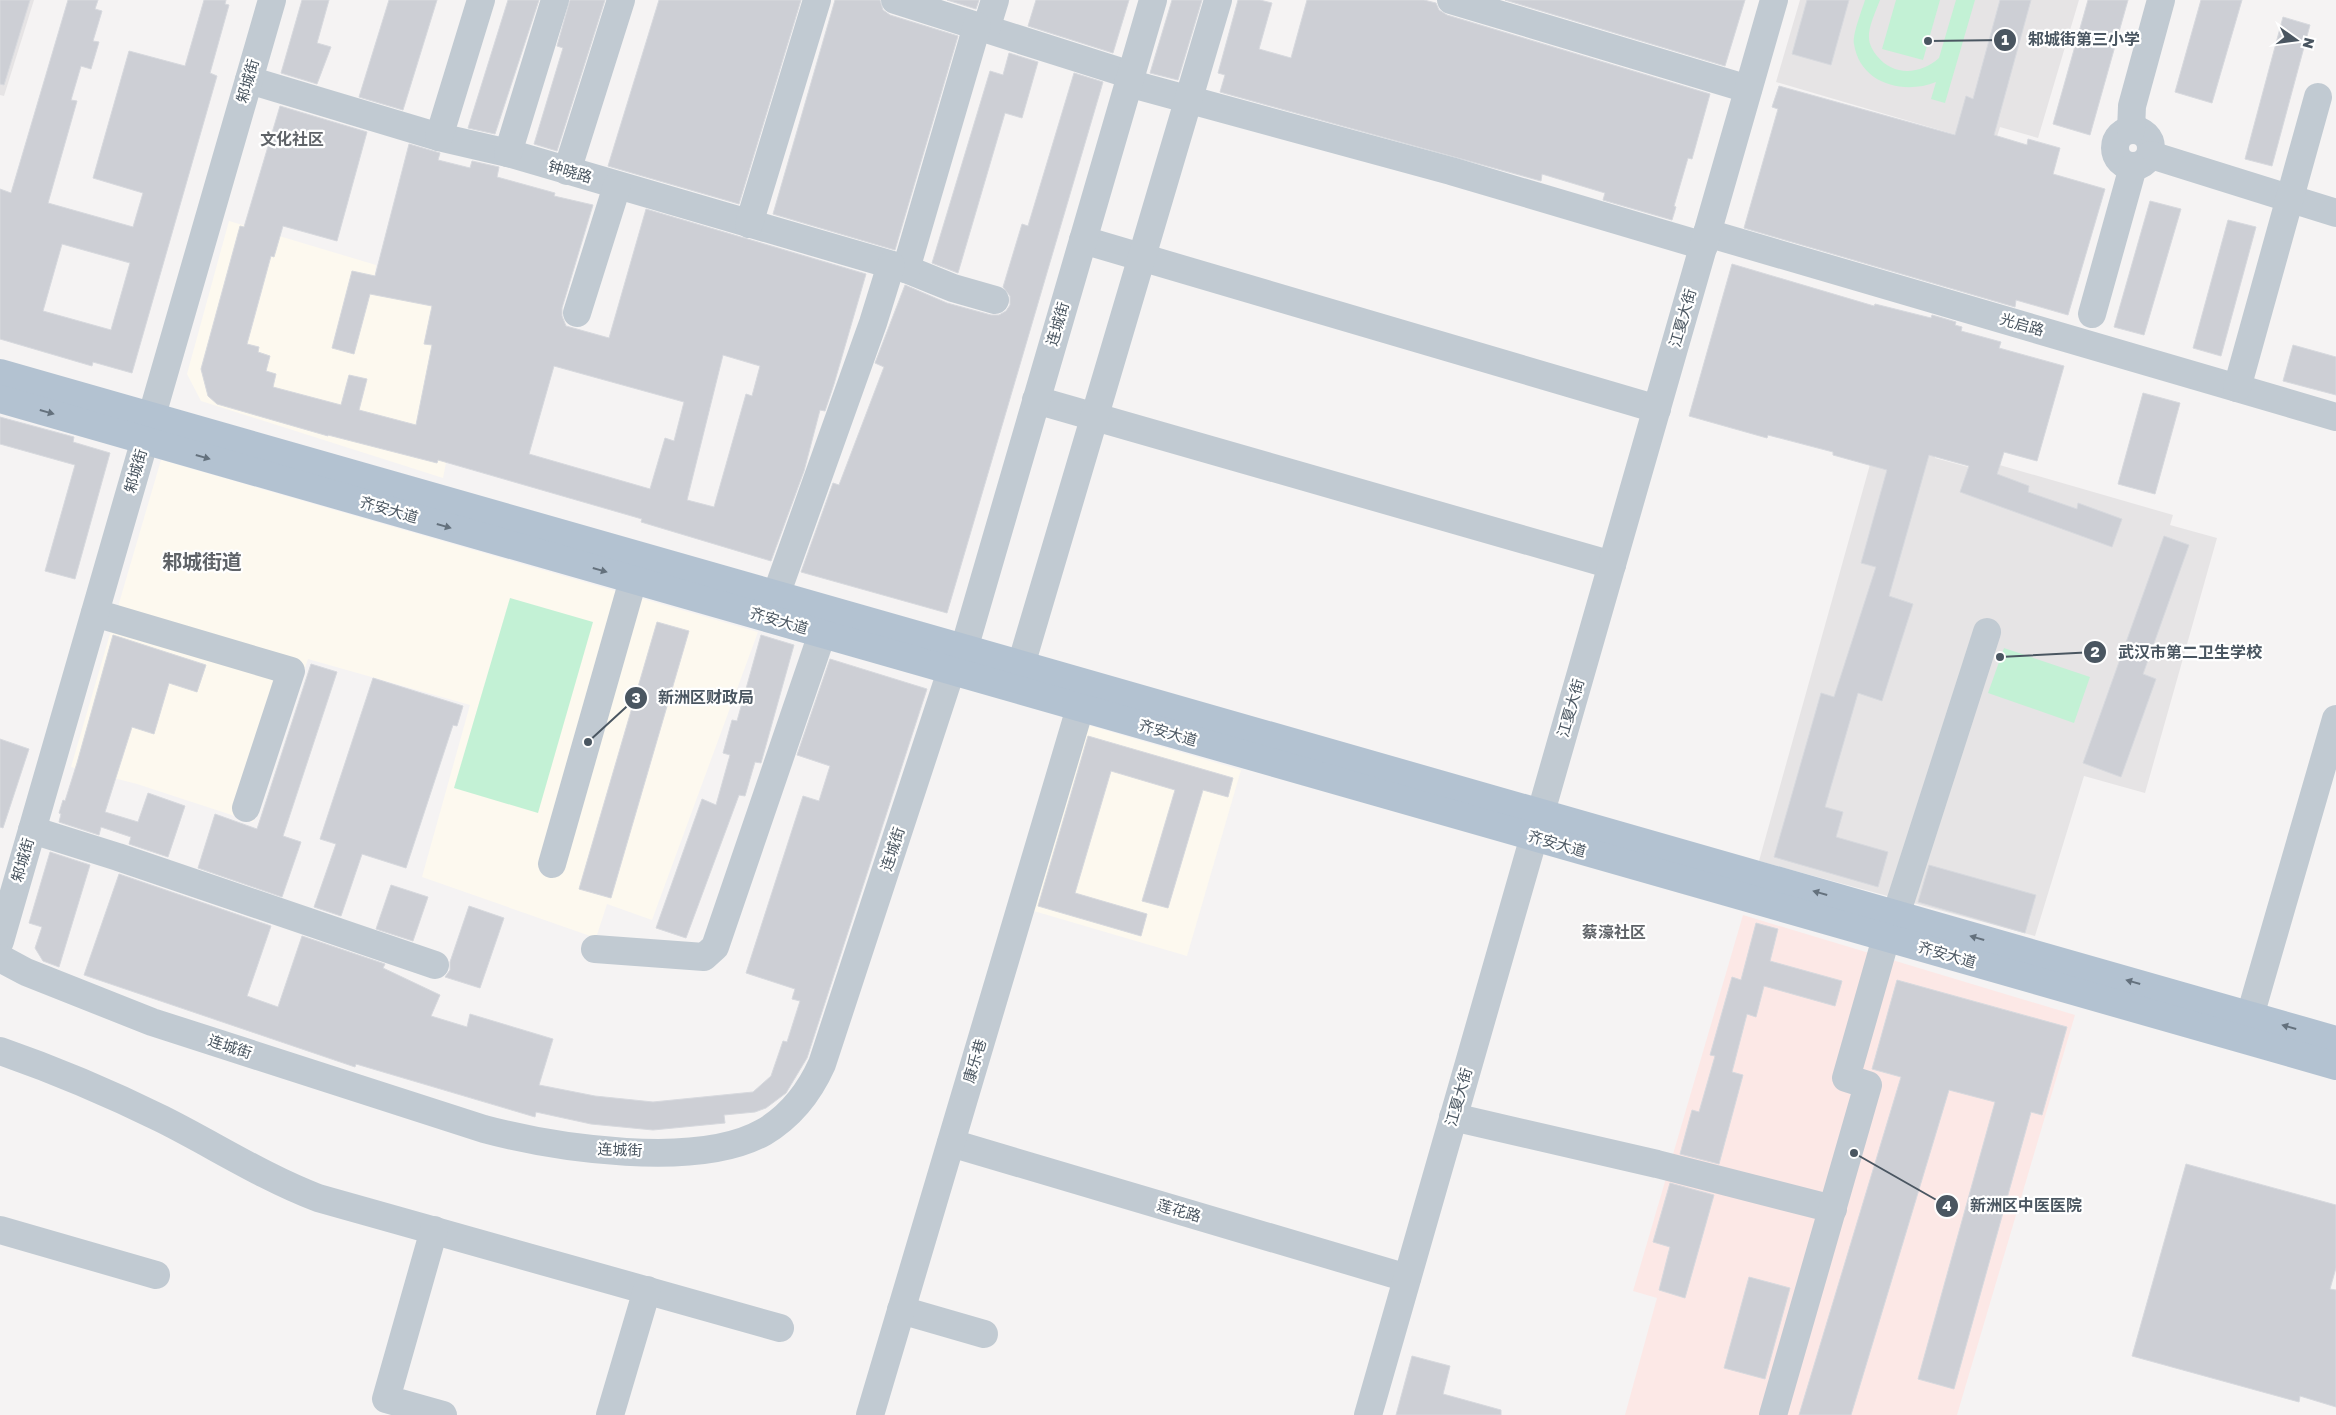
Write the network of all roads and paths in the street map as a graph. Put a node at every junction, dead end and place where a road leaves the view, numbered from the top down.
1 (272, 0) edge
2 (481, 0) edge
3 (555, 0) edge
4 (621, 0) edge
5 (817, 0) edge
6 (895, 0) edge
7 (996, 0) edge
8 (1152, 0) edge
9 (1218, 0) edge
10 (1451, 0) edge
11 (1774, 0) edge
12 (2161, 0) edge
13 (981, 28) junction
14 (1130, 79) junction
15 (249, 80) junction
16 (1748, 89) junction
17 (2318, 97) dead end
18 (1188, 100) junction
19 (439, 137) junction
20 (508, 154) junction
21 (2142, 161) junction
22 (567, 171) junction
23 (616, 186) junction
24 (2290, 198) junction
25 (2336, 213) edge
26 (749, 224) junction
27 (1083, 240) junction
28 (1705, 240) junction
29 (1142, 257) junction
30 (898, 267) junction
31 (995, 300) dead end
32 (577, 313) dead end
33 (2092, 314) dead end
34 (0, 374) edge
35 (2238, 388) junction
36 (0, 399) edge
37 (1036, 400) junction
38 (1657, 409) junction
39 (1094, 417) junction
40 (2336, 417) edge
41 (148, 428) junction
42 (1612, 565) junction
43 (633, 580) junction
44 (776, 595) junction
45 (95, 613) junction
46 (1986, 632) dead end
47 (822, 634) junction
48 (958, 660) junction
49 (1021, 665) junction
50 (1080, 708) junction
51 (2336, 719) edge
52 (246, 808) dead end
53 (1537, 825) junction
54 (32, 830) junction
55 (552, 864) dead end
56 (6, 895) edge
57 (1891, 926) junction
58 (0, 941) edge
59 (595, 949) dead end
60 (0, 958) edge
61 (435, 965) dead end
62 (2250, 1016) junction
63 (2336, 1040) edge
64 (0, 1051) edge
65 (2336, 1066) edge
66 (1453, 1117) junction
67 (951, 1144) junction
68 (1833, 1210) junction
69 (0, 1230) edge
70 (434, 1230) junction
71 (156, 1275) dead end
72 (1407, 1278) junction
73 (647, 1290) junction
74 (901, 1310) junction
75 (780, 1328) dead end
76 (984, 1334) dead end
77 (443, 1415) edge
78 (610, 1415) edge
79 (870, 1415) edge
80 (1368, 1415) edge
81 (1773, 1415) edge

1 - 15 street, 邾城街
2 - 19 street
3 - 20 street
4 - 22 street
5 - 26 street
6 - 13 street, 光启路
7 - 13 street
8 - 14 street, 连城街
9 - 18 street
10 - 16 street
11 - 16 street, 江夏大街
12 - 21 street
13 - 14 street, 光启路
13 - 30 street
14 - 18 street, 光启路
14 - 27 street, 连城街
15 - 19 street, 钟晓路
15 - 41 street, 邾城街
16 - 28 street, 江夏大街
17 - 24 street
18 - 28 street, 光启路
18 - 29 street
19 - 20 street, 钟晓路
20 - 22 street, 钟晓路
21 - 24 street
21 - 33 street
22 - 23 street, 钟晓路
23 - 26 street, 钟晓路
23 - 32 street
24 - 25 street
24 - 35 street
26 - 30 street, 钟晓路
27 - 29 street
27 - 37 street, 连城街
28 - 35 street, 光启路
28 - 38 street, 江夏大街
29 - 38 street
29 - 39 street
30 - 31 street, 钟晓路
30 - 44 street
34 - 41 main road, 齐安大道
35 - 40 street, 光启路
36 -> 41 main road, 齐安大道
37 - 39 street
37 - 48 street, 连城街
38 - 42 street, 江夏大街
39 - 42 street
39 - 49 street
41 -> 43 main road, 齐安大道
41 - 44 main road, 齐安大道
41 - 45 street, 邾城街
42 - 53 street, 江夏大街
43 - 47 main road, 齐安大道
43 - 55 street
44 - 48 main road, 齐安大道
45 - 52 street
45 - 54 street, 邾城街
46 - 57 street
47 - 48 main road, 齐安大道
47 - 59 street
48 - 49 main road, 齐安大道
48 - 50 main road, 齐安大道
48 - 60 street, 连城街
49 - 53 main road, 齐安大道
50 - 53 main road, 齐安大道
50 - 67 street, 康乐巷
51 - 62 street
53 - 57 main road, 齐安大道
53 - 66 street, 江夏大街
54 - 56 street, 邾城街
54 - 61 street
56 - 58 street, 邾城街
62 -> 57 main road, 齐安大道
57 - 65 main road, 齐安大道
57 - 68 street
63 -> 62 main road, 齐安大道
64 - 70 street
66 - 68 street
66 - 72 street, 江夏大街
67 - 72 street, 莲花路
67 - 74 street, 康乐巷
68 - 81 street
69 - 71 street
70 - 73 street
70 - 77 street
72 - 80 street, 江夏大街
73 - 75 street
73 - 78 street
74 - 76 street
74 - 79 street, 康乐巷

